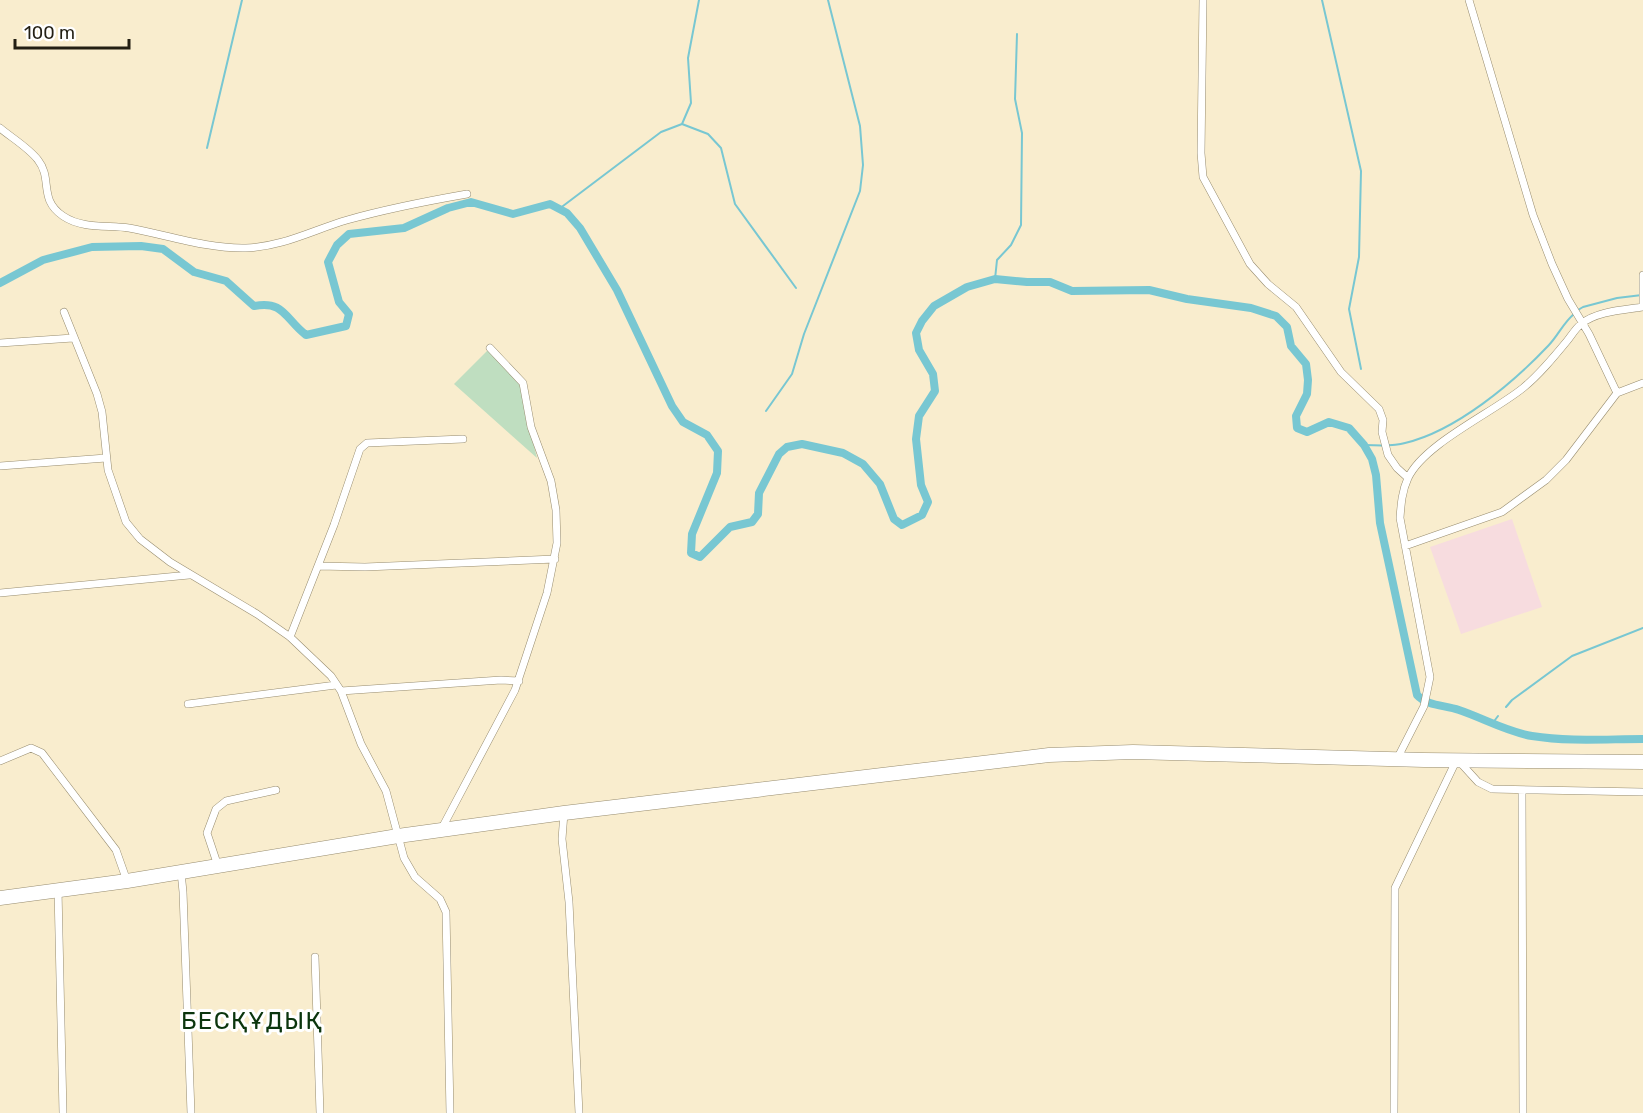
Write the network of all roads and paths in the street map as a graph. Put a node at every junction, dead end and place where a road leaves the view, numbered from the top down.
1 (1203, 0) edge
2 (1469, 0) edge
3 (0, 128) edge
4 (467, 194) dead end
5 (1643, 275) edge
6 (64, 312) dead end
7 (1582, 323) junction
8 (73, 338) junction
9 (0, 343) edge
10 (490, 348) dead end
11 (1643, 383) edge
12 (1617, 393) junction
13 (463, 440) dead end
14 (106, 458) junction
15 (0, 466) edge
16 (1408, 478) junction
17 (1405, 546) junction
18 (555, 559) junction
19 (318, 566) junction
20 (189, 575) junction
21 (0, 593) edge
22 (290, 637) junction
23 (519, 681) junction
24 (339, 688) junction
25 (188, 704) dead end
26 (1397, 759) junction
27 (1457, 759) junction
28 (0, 761) edge
29 (1643, 762) edge
30 (276, 790) dead end
31 (1522, 790) junction
32 (1643, 792) edge
33 (564, 813) junction
34 (441, 830) junction
35 (398, 836) junction
36 (218, 866) junction
37 (181, 872) junction
38 (126, 881) junction
39 (58, 890) junction
40 (0, 898) edge
41 (315, 957) dead end
42 (63, 1113) edge
43 (190, 1113) edge
44 (320, 1113) edge
45 (450, 1113) edge
46 (579, 1113) edge
47 (1394, 1113) edge
48 (1523, 1113) edge

1 - 16 street
2 - 7 street
3 - 4 street
5 - 7 street
6 - 8 street
7 - 12 street
7 - 16 street
8 - 9 street
8 - 14 street
10 - 18 street
11 - 12 street
12 - 17 street
13 - 19 street
14 - 15 street
14 - 20 street
16 - 17 street
17 - 26 street
18 - 19 street
18 - 23 street
19 - 22 street
20 - 21 street
20 - 22 street
22 - 24 street
23 - 24 street
23 - 34 street
24 - 25 street
24 - 35 street
26 - 27 highway
26 - 33 highway
27 - 29 highway
27 - 31 street
27 - 47 street
28 - 38 street
30 - 36 street
31 - 32 street
31 - 48 street
33 - 34 highway
33 - 46 street
34 - 35 highway
35 - 36 highway
35 - 45 street
36 - 37 highway
37 - 38 highway
37 - 43 street
38 - 39 highway
39 - 40 highway
39 - 42 street
41 - 44 street

